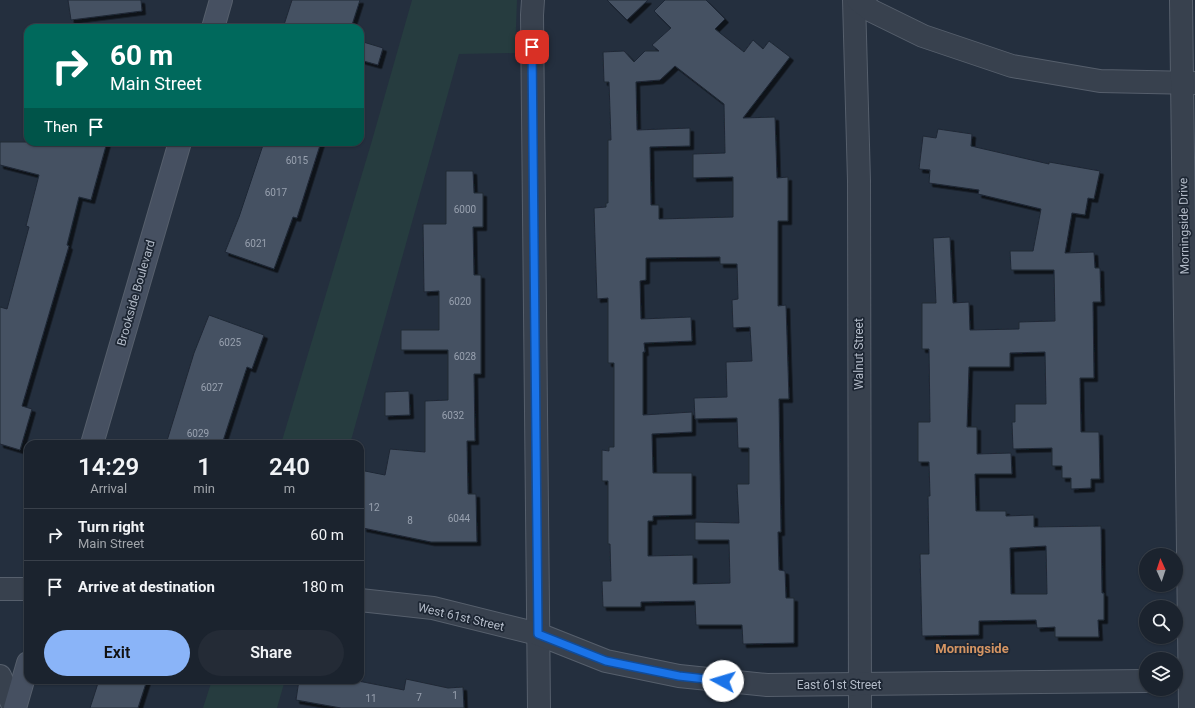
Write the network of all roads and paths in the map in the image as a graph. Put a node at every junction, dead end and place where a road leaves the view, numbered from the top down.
1 (221, 0) edge
2 (534, 0) edge
3 (854, 0) edge
4 (858, 0) edge
5 (1180, 0) edge
6 (214, 24) edge
7 (1188, 83) edge
8 (179, 146) edge
9 (93, 440) edge
10 (0, 589) edge
11 (24, 589) edge
12 (364, 600) edge
13 (538, 634) junction
14 (0, 676) edge
15 (24, 676) edge
16 (1187, 680) edge
17 (1139, 681) edge
18 (860, 685) junction
19 (14, 708) edge
20 (539, 708) edge
21 (860, 708) edge
22 (1190, 708) edge

1 - 6 main road
2 - 13 street
3 - 18 street, Walnut Street
4 - 7 street
5 - 7 street, Morningside Drive
7 - 16 street, Morningside Drive
8 - 9 main road, Brookside Boulevard
10 - 11 street
12 - 13 street, West 61st Street
13 - 18 street, East 61st Street
13 - 20 street
14 - 19 street
15 - 19 main road
16 - 22 street, Morningside Drive
17 - 18 street, East 61st Street
18 - 21 street, Walnut Street

